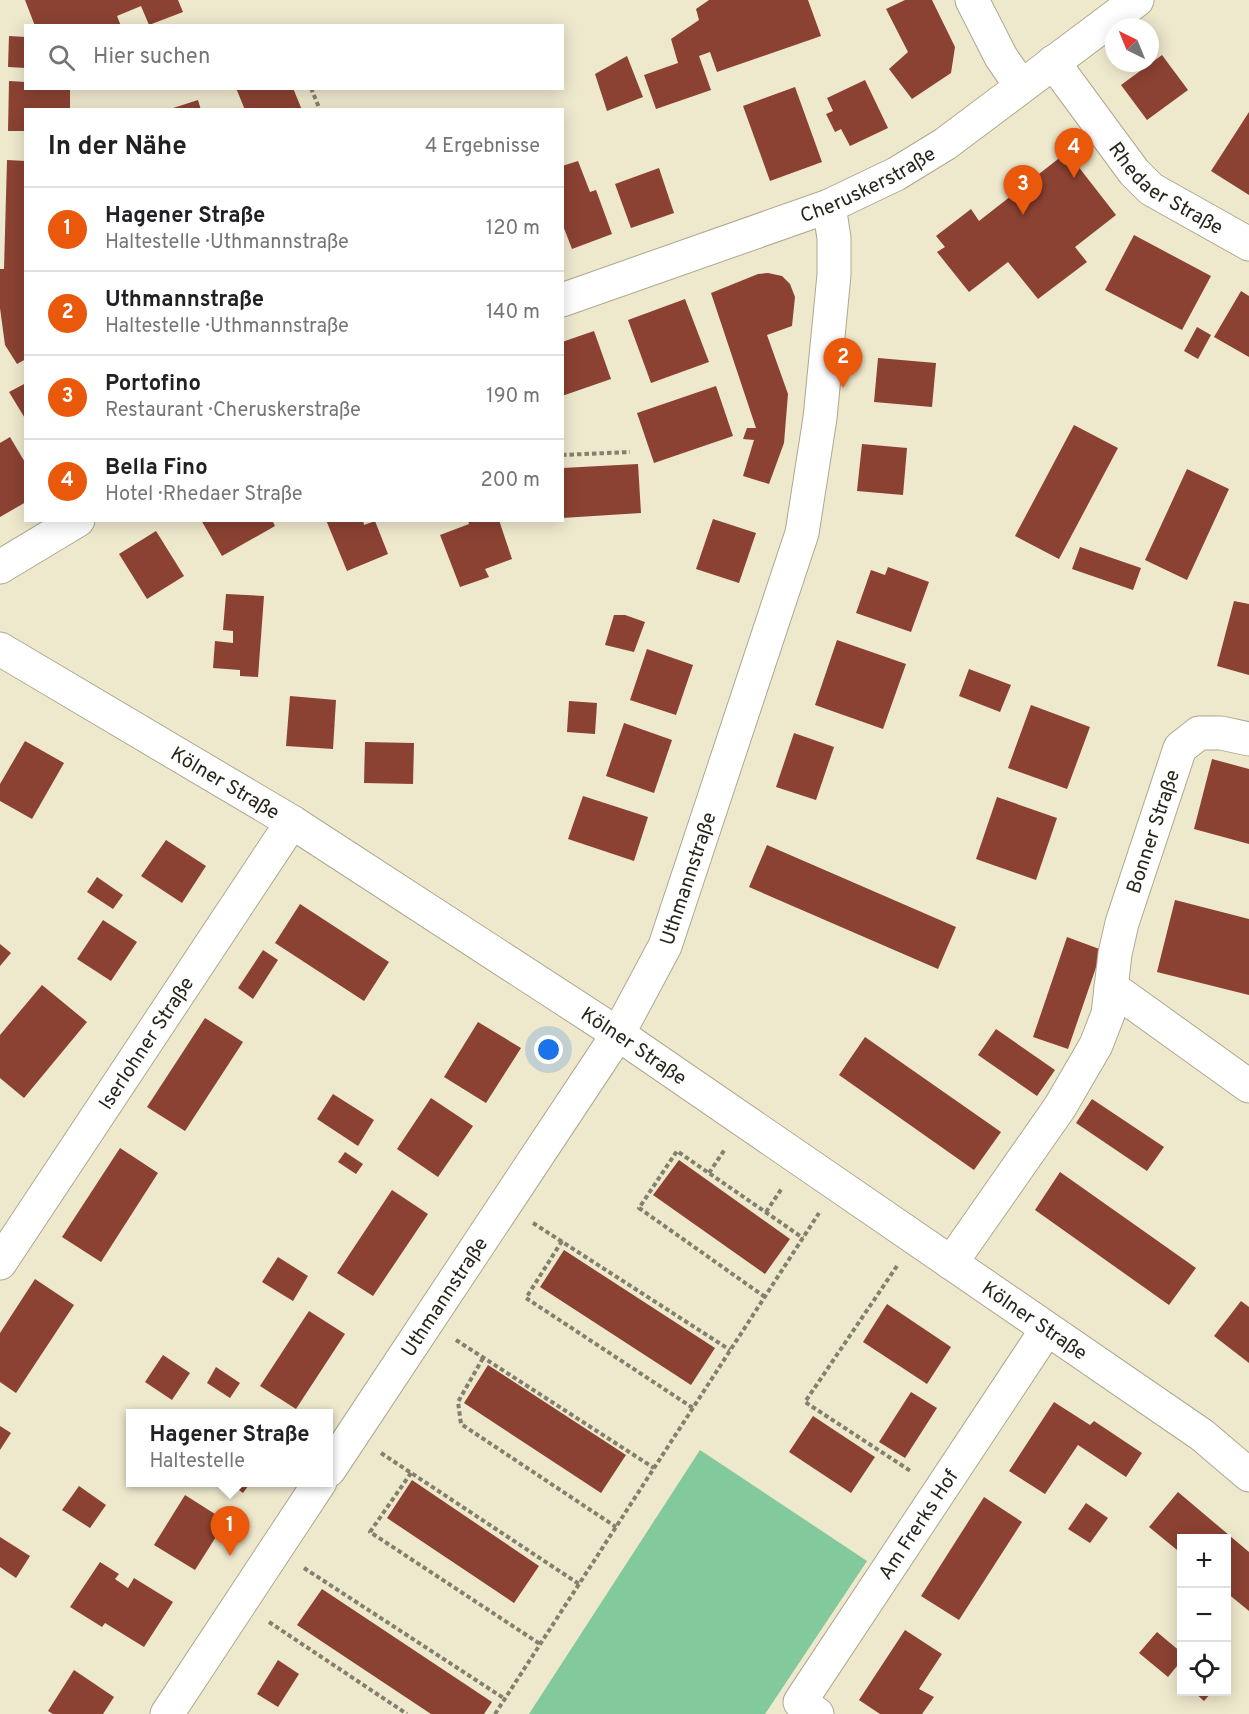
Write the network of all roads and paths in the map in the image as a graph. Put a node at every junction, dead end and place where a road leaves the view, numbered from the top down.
1 (972, 0) edge
2 (1137, 0) edge
3 (1053, 62) junction
4 (1021, 86) junction
5 (312, 90) edge
6 (319, 108) edge
7 (829, 206) junction
8 (1249, 244) edge
9 (564, 299) edge
10 (630, 452) dead end
11 (564, 455) edge
12 (75, 522) edge
13 (0, 567) edge
14 (0, 649) edge
15 (1249, 739) edge
16 (292, 822) junction
17 (1112, 987) junction
18 (618, 1034) junction
19 (1249, 1086) edge
20 (837, 1185) junction
21 (505, 1204) junction
22 (803, 1238) junction
23 (916, 1239) junction
24 (562, 1241) junction
25 (0, 1263) edge
26 (951, 1263) junction
27 (765, 1297) junction
28 (427, 1322) junction
29 (1047, 1329) junction
30 (730, 1350) junction
31 (483, 1358) junction
32 (693, 1408) junction
33 (353, 1434) junction
34 (333, 1464) edge
35 (654, 1468) junction
36 (411, 1473) junction
37 (1249, 1475) edge
38 (317, 1487) edge
39 (941, 1490) junction
40 (616, 1527) junction
41 (276, 1550) junction
42 (579, 1584) junction
43 (241, 1603) junction
44 (540, 1644) junction
45 (505, 1699) junction
46 (167, 1714) edge
47 (407, 1714) edge
48 (495, 1714) edge
49 (817, 1714) edge

1 - 4 street
2 - 3 street, Cheruskerstraße
3 - 4 street, Cheruskerstraße
3 - 8 street, Rhedaer Straße
4 - 7 street, Cheruskerstraße
5 - 6 path
7 - 9 street, Cheruskerstraße
7 - 18 street, Uthmannstraße
10 - 11 path
12 - 13 street
14 - 16 street, Kölner Straße
15 - 17 street, Bonner Straße
16 - 18 street, Kölner Straße
16 - 25 street, Iserlohner Straße
17 - 19 street
17 - 26 street, Bonner Straße
18 - 20 street, Kölner Straße
18 - 21 street, Uthmannstraße
20 - 22 path
20 - 23 street, Kölner Straße
21 - 24 path
21 - 28 street, Uthmannstraße
22 - 27 path
22 - 27 path
23 - 26 street, Kölner Straße
23 - 39 path
24 - 30 path
24 - 32 path
26 - 29 street, Kölner Straße
27 - 30 path
28 - 31 path
28 - 33 street, Uthmannstraße
29 - 37 street, Kölner Straße
29 - 39 street, Am Frerks Hof
30 - 32 path
31 - 35 path
31 - 40 path
32 - 35 path
33 - 34 street, Uthmannstraße
33 - 36 path
35 - 40 path
36 - 42 path
36 - 44 path
38 - 41 street
39 - 49 street, Am Frerks Hof
40 - 42 path
41 - 43 street
41 - 45 path
42 - 44 path
43 - 46 street
43 - 47 path
44 - 45 path
45 - 48 path

